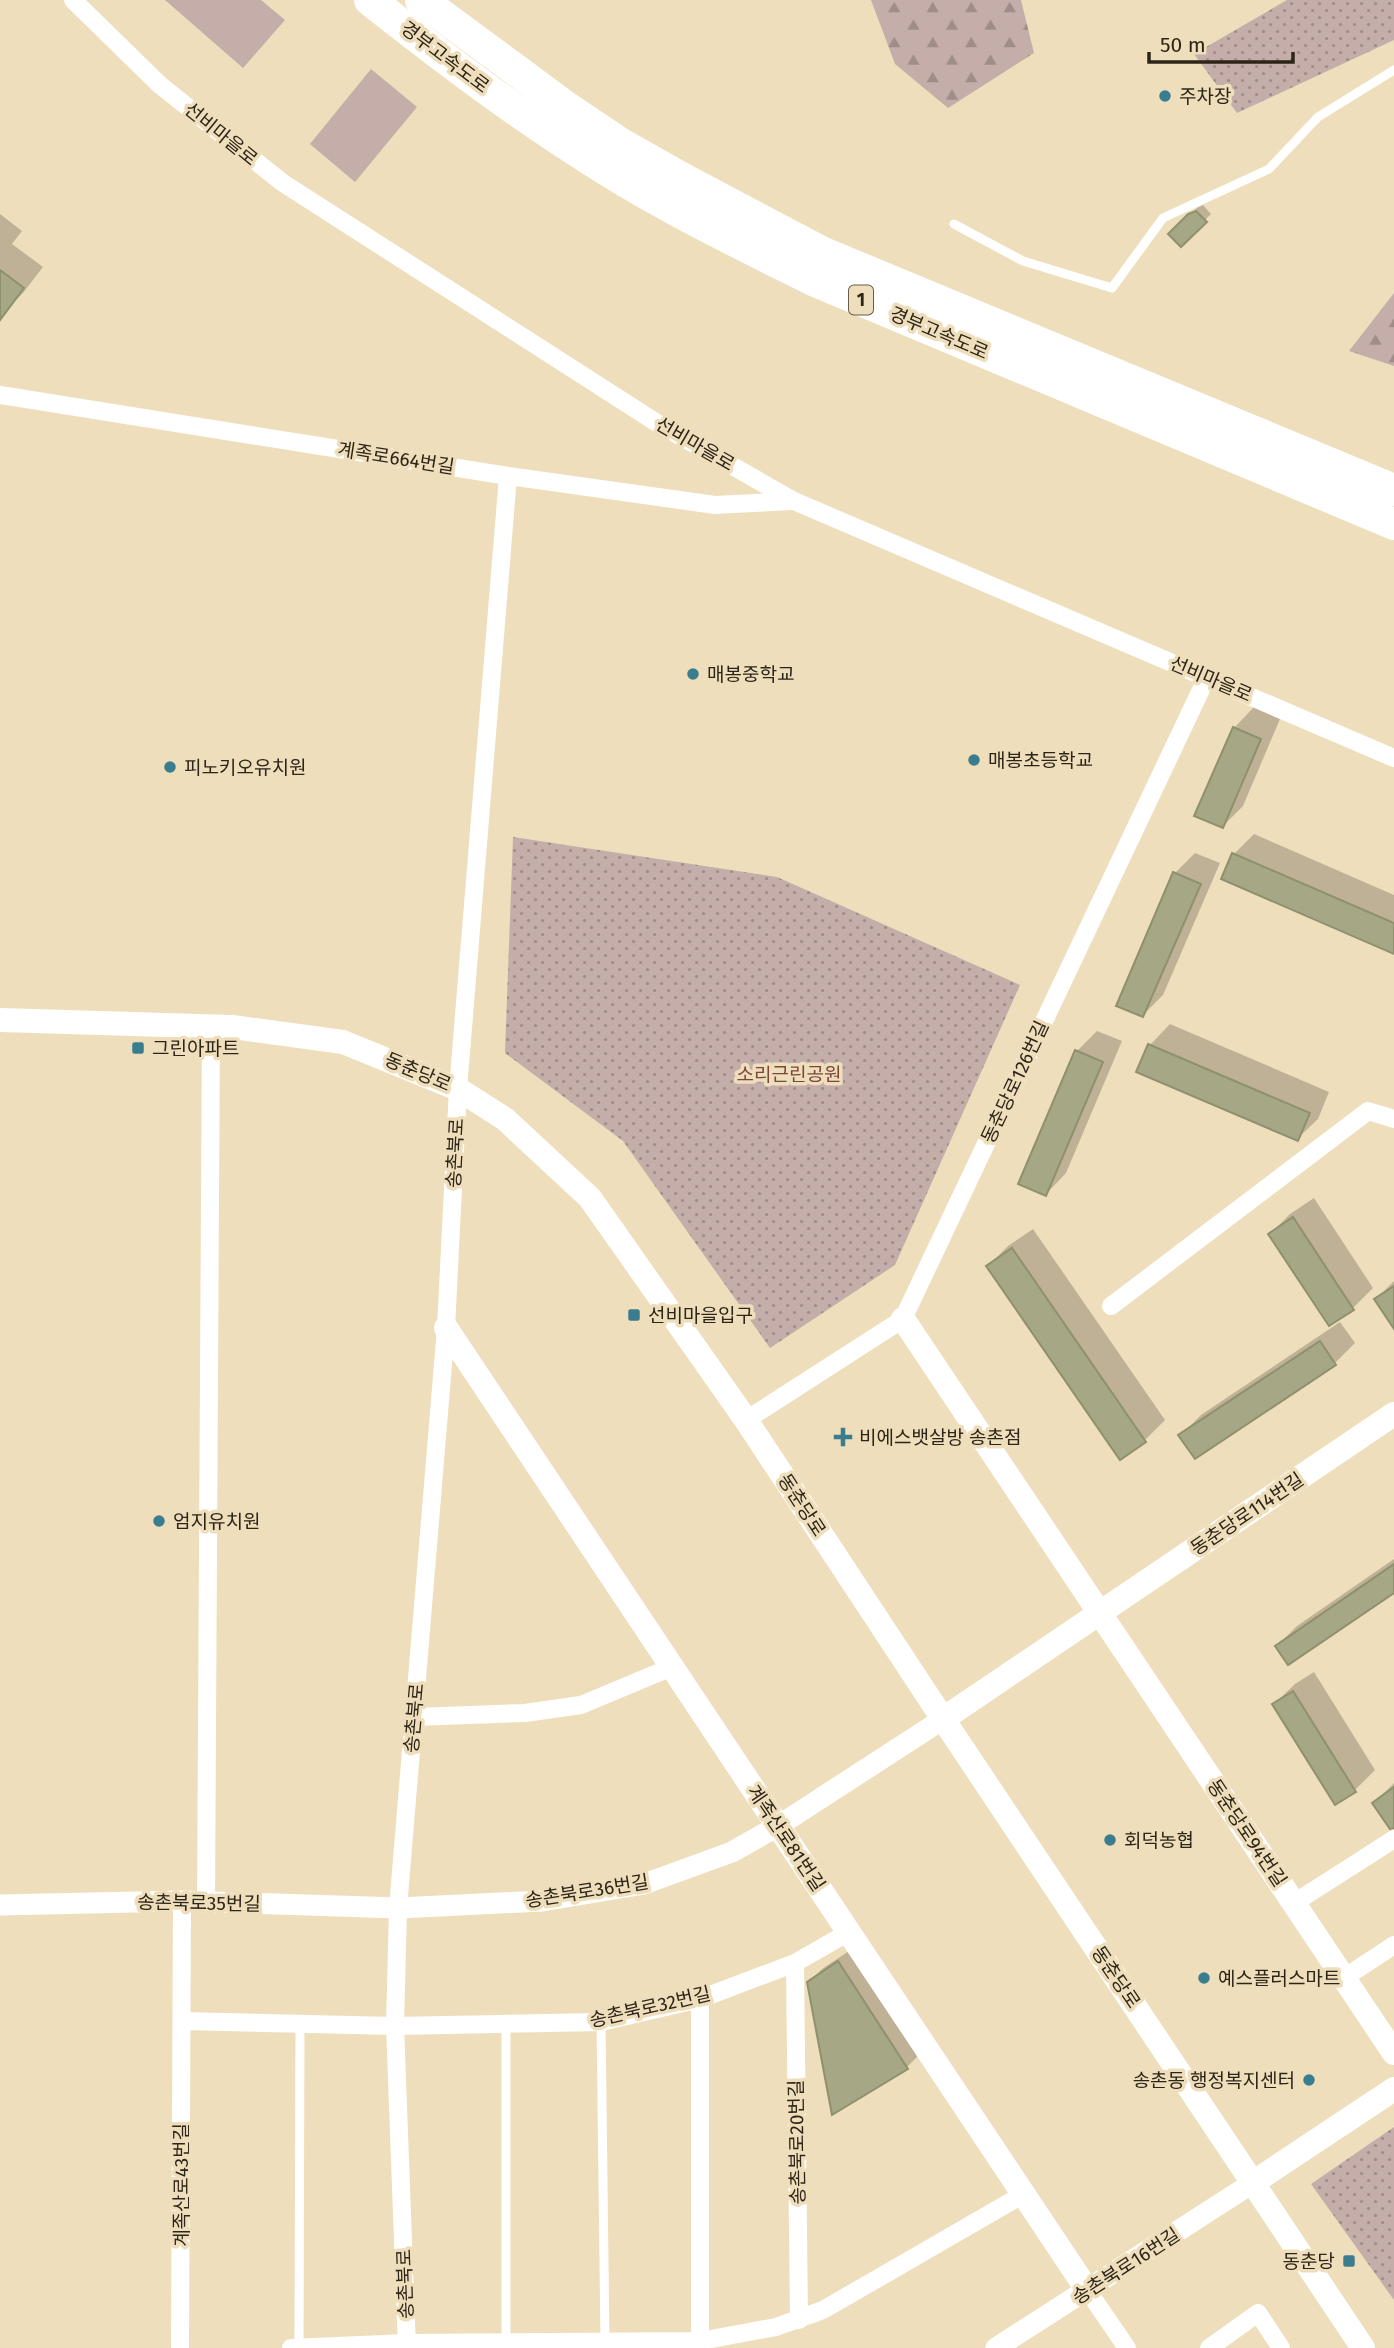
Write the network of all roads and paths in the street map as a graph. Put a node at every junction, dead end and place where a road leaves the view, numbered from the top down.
1 (73, 0) edge
2 (370, 0) edge
3 (421, 0) edge
4 (1394, 70) edge
5 (954, 224) dead end
6 (0, 395) edge
7 (508, 476) junction
8 (1394, 490) edge
9 (793, 501) junction
10 (1394, 524) edge
11 (1207, 677) junction
12 (1394, 758) edge
13 (0, 1020) edge
14 (211, 1026) junction
15 (458, 1089) junction
16 (1394, 1119) edge
17 (1111, 1306) dead end
18 (903, 1319) junction
19 (446, 1328) junction
20 (1394, 1414) edge
21 (746, 1420) junction
22 (1101, 1614) junction
23 (672, 1667) junction
24 (414, 1717) junction
25 (943, 1719) junction
26 (778, 1826) junction
27 (1394, 1839) edge
28 (182, 1901) junction
29 (206, 1902) junction
30 (1294, 1903) junction
31 (0, 1905) edge
32 (398, 1908) junction
33 (849, 1932) junction
34 (1394, 1945) edge
35 (795, 1963) junction
36 (1344, 1978) junction
37 (700, 1999) junction
38 (181, 2021) junction
39 (601, 2022) junction
40 (300, 2024) junction
41 (506, 2024) junction
42 (395, 2026) junction
43 (1394, 2053) edge
44 (1394, 2089) edge
45 (1254, 2182) junction
46 (1024, 2194) junction
47 (1088, 2291) junction
48 (799, 2320) junction
49 (605, 2342) junction
50 (506, 2343) junction
51 (700, 2345) edge
52 (407, 2346) edge
53 (180, 2348) edge
54 (291, 2348) edge
55 (299, 2348) edge
56 (996, 2348) edge
57 (1127, 2348) edge
58 (1209, 2348) edge
59 (1280, 2348) edge
60 (1363, 2348) edge

1 - 9 street, 선비마을로
2 - 10 highway, 경부고속도로 / 1
3 - 8 highway, 경부고속도로 / 1
4 - 5 lane
6 - 7 street, 계족로664번길
7 - 9 street, 계족로664번길
7 - 15 street, 송촌북로
9 - 11 street, 선비마을로
11 - 12 street, 선비마을로
11 - 18 street, 동춘당로126번길
13 - 14 main road, 동춘당로
14 - 15 main road, 동춘당로
14 - 29 street
15 - 19 street, 송촌북로
15 - 21 main road, 동춘당로
16 - 17 street
18 - 21 street
18 - 22 main road
19 - 23 main road, 계족산로81번길
19 - 24 street, 송촌북로
20 - 22 main road, 동춘당로114번길
21 - 25 main road, 동춘당로
22 - 25 main road, 동춘당로114번길
22 - 30 main road, 동춘당로94번길
23 - 24 street
23 - 26 main road, 계족산로81번길
24 - 32 street, 송촌북로
25 - 26 street, 송촌북로36번길
25 - 45 main road, 동춘당로
26 - 32 street, 송촌북로36번길
26 - 33 main road, 계족산로81번길
27 - 30 street
28 - 29 street, 송촌북로35번길
28 - 31 street, 송촌북로35번길
28 - 38 street, 계족산로43번길
29 - 32 street, 송촌북로35번길
30 - 36 main road, 동춘당로94번길
32 - 42 street, 송촌북로
33 - 35 street, 송촌북로32번길
33 - 46 main road, 계족산로81번길
34 - 36 street
35 - 37 street, 송촌북로32번길
35 - 48 street, 송촌북로20번길
36 - 43 main road, 동춘당로94번길
37 - 39 street, 송촌북로32번길
37 - 51 street
38 - 40 street
38 - 53 street, 계족산로43번길
39 - 41 street, 송촌북로32번길
39 - 49 lane
40 - 42 street
40 - 55 lane
41 - 42 street, 송촌북로32번길
41 - 50 lane
42 - 52 street, 송촌북로
44 - 45 main road
45 - 47 street, 송촌북로16번길
45 - 60 main road, 동춘당로
46 - 47 main road, 계족산로81번길
46 - 48 street
47 - 56 street, 송촌북로16번길
47 - 57 street, 계족산로81번길
48 - 51 street
49 - 50 street
49 - 51 street
50 - 52 street
52 - 55 street
54 - 55 street
58 - 59 street

